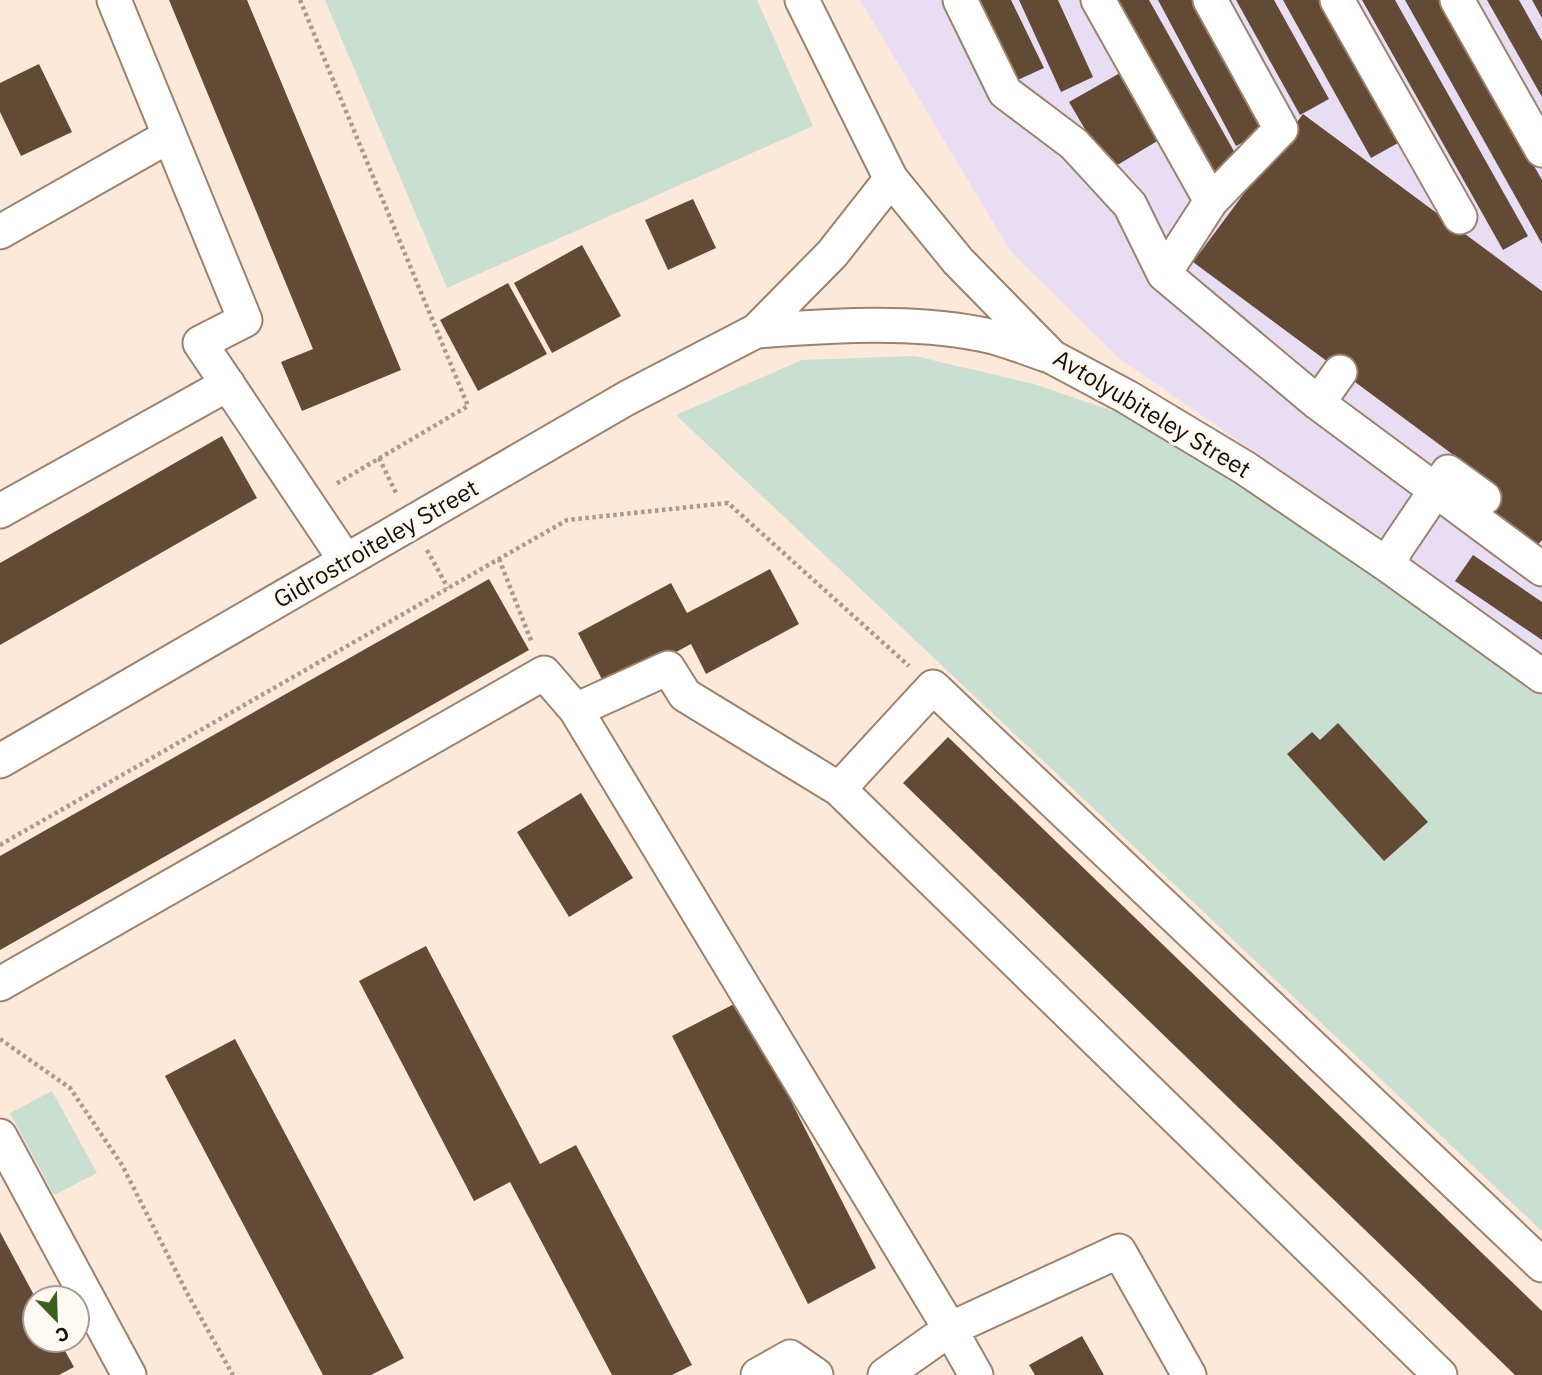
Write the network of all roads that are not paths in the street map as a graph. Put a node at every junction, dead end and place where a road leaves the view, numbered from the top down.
1 (114, 0) edge
2 (802, 0) edge
3 (960, 0) edge
4 (1098, 0) edge
5 (1210, 0) edge
6 (1337, 0) edge
7 (1457, 0) edge
8 (169, 136) junction
9 (1542, 150) edge
10 (891, 179) junction
11 (1210, 201) junction
12 (1460, 217) dead end
13 (0, 232) edge
14 (1164, 274) junction
15 (756, 331) junction
16 (1052, 357) junction
17 (1340, 372) dead end
18 (228, 384) junction
19 (1318, 403) junction
20 (1436, 492) junction
21 (1484, 498) dead end
22 (0, 511) edge
23 (346, 561) junction
24 (1389, 566) junction
25 (1542, 569) edge
26 (1542, 676) edge
27 (576, 710) junction
28 (0, 761) edge
29 (839, 789) junction
30 (0, 984) edge
31 (0, 1136) edge
32 (1542, 1265) edge
33 (950, 1329) junction
34 (129, 1375) edge
35 (758, 1375) edge
36 (816, 1375) edge
37 (885, 1375) edge
38 (976, 1375) edge
39 (1189, 1375) edge
40 (1440, 1375) edge

1 - 8 street
2 - 10 street, Avtolyubiteley Street
3 - 14 street
4 - 11 street
5 - 11 street
6 - 12 street
7 - 9 street
8 - 13 street
8 - 18 street
10 - 15 street, Gidrostroiteley Street
10 - 16 street, Avtolyubiteley Street
11 - 14 street
14 - 19 street
15 - 16 street, Gidrostroiteley Street
15 - 23 street, Gidrostroiteley Street
16 - 24 street, Avtolyubiteley Street
17 - 19 street
18 - 22 street
18 - 23 street
19 - 20 street
20 - 21 street
20 - 24 street
20 - 25 street
23 - 28 street, Gidrostroiteley Street
24 - 26 street, Avtolyubiteley Street
27 - 29 street
27 - 30 street
27 - 33 street
29 - 32 street
29 - 40 street
31 - 34 street
33 - 37 street
33 - 38 street
33 - 39 street
35 - 36 street

